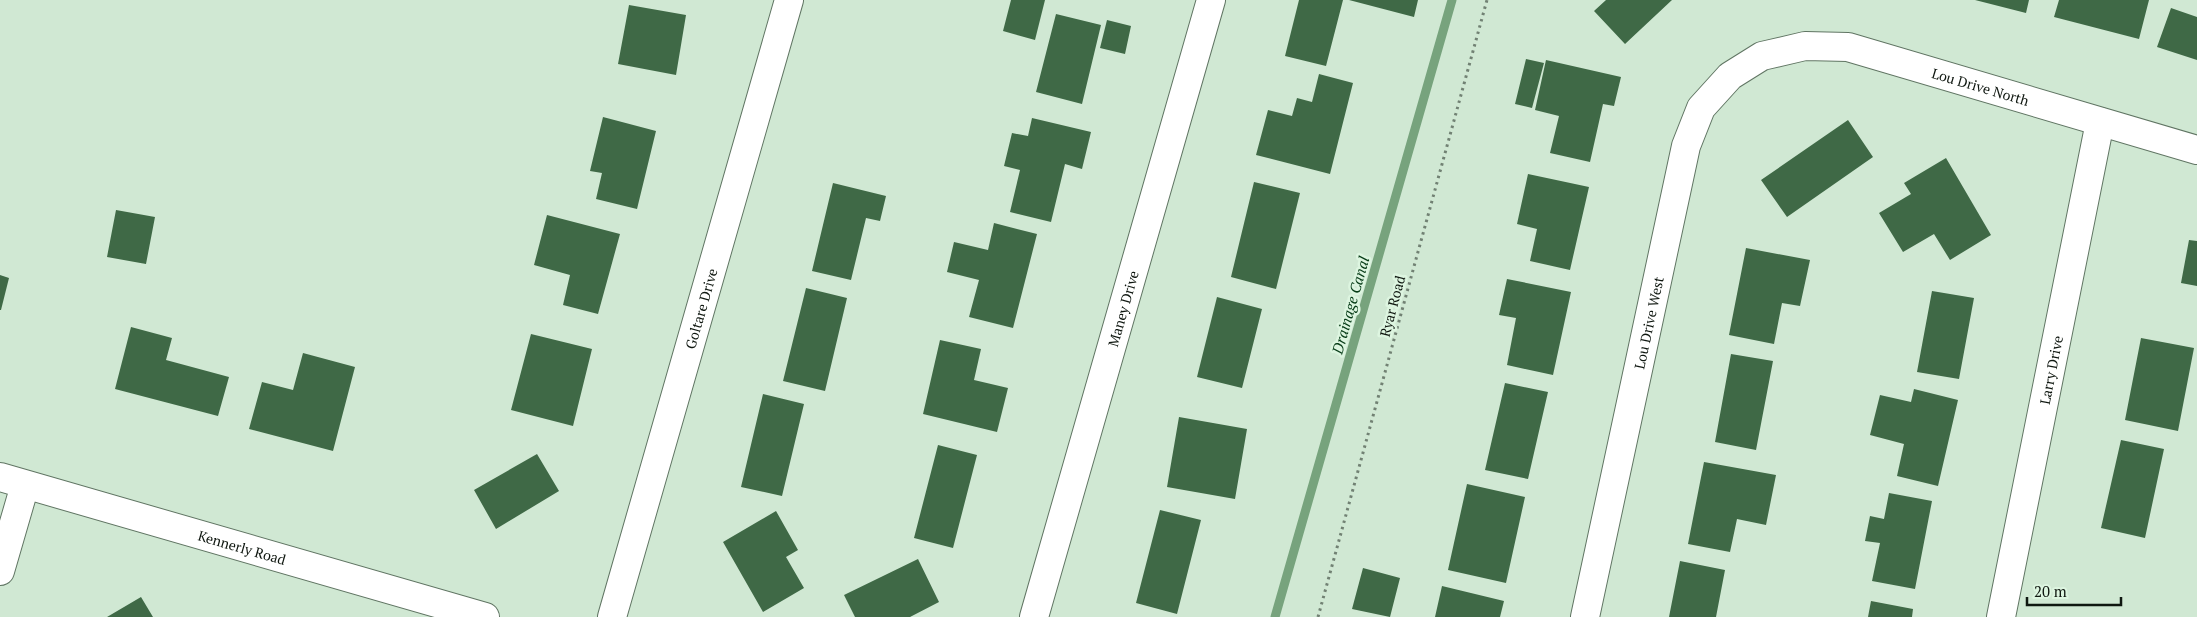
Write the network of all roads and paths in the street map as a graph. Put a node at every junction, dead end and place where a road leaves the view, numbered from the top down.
1 (789, 0) edge
2 (1211, 0) edge
3 (1487, 0) edge
4 (1762, 56) joint
5 (2100, 122) junction
6 (2197, 150) edge
7 (12, 481) edge
8 (0, 571) edge
9 (484, 617) edge
10 (612, 617) edge
11 (1034, 617) edge
12 (1318, 617) edge
13 (1585, 617) edge
14 (2000, 617) edge

1 - 10 street, Goltare Drive
2 - 11 street, Maney Drive
3 - 12 path, Ryar Road
4 - 5 street, Lou Drive North
4 - 13 street, Lou Drive West
5 - 6 street, Lou Drive North
5 - 14 street, Larry Drive
7 - 8 street
7 - 9 street, Kennerly Road

